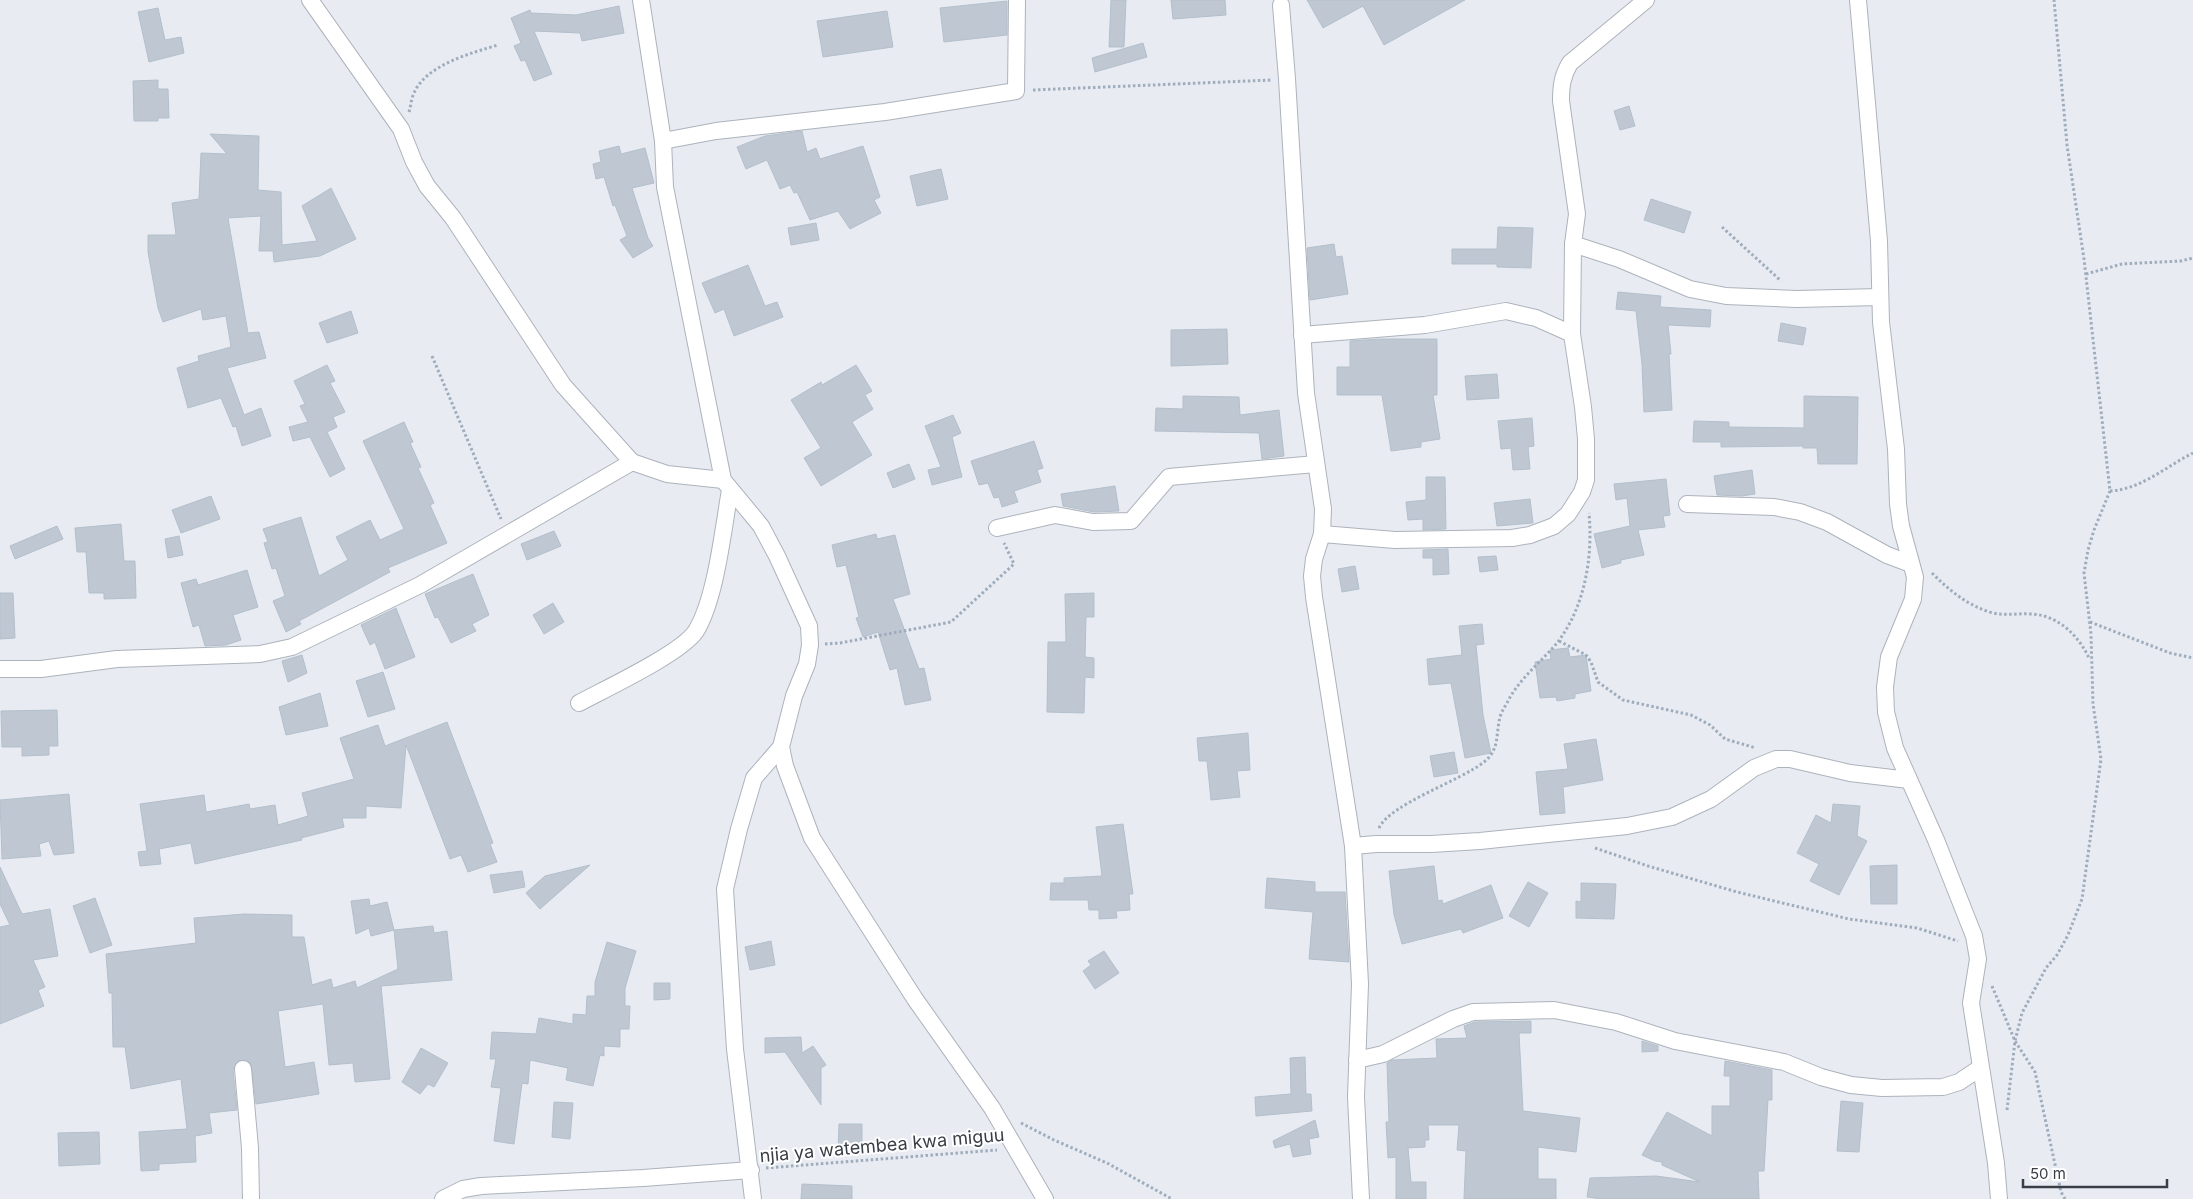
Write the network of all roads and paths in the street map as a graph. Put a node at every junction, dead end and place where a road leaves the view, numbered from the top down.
1 (310, 0) edge
2 (641, 0) edge
3 (1017, 0) edge
4 (1646, 0) edge
5 (1858, 0) edge
6 (2054, 0) edge
7 (1280, 5) dead end
8 (498, 45) dead end
9 (1287, 79) junction
10 (1016, 91) junction
11 (400, 129) junction
12 (663, 141) junction
13 (1722, 227) dead end
14 (1573, 244) junction
15 (2193, 258) edge
16 (2086, 274) junction
17 (1880, 297) junction
18 (1797, 299) junction
19 (1572, 334) junction
20 (1302, 336) junction
21 (432, 356) dead end
22 (2193, 452) edge
23 (632, 462) junction
24 (1316, 464) junction
25 (1586, 480) junction
26 (727, 485) junction
27 (2110, 491) junction
28 (1686, 504) dead end
29 (997, 528) joint
30 (507, 533) junction
31 (1322, 534) junction
32 (1911, 564) junction
33 (2090, 622) junction
34 (1558, 641) junction
35 (810, 645) junction
36 (2193, 658) edge
37 (2090, 661) junction
38 (0, 670) edge
39 (579, 702) dead end
40 (781, 747) junction
41 (1776, 759) junction
42 (1909, 780) junction
43 (1568, 833) junction
44 (1376, 844) junction
45 (1353, 846) junction
46 (1977, 953) junction
47 (2016, 1041) junction
48 (1357, 1060) junction
49 (1980, 1068) junction
50 (243, 1069) dead end
51 (992, 1108) junction
52 (2006, 1113) dead end
53 (1015, 1149) junction
54 (751, 1170) junction
55 (251, 1199) edge
56 (443, 1199) edge
57 (753, 1199) edge
58 (1045, 1199) edge
59 (1172, 1199) edge
60 (1362, 1199) edge
61 (1998, 1199) edge
62 (2065, 1199) edge

1 - 11 street
2 - 12 street
3 - 10 street
4 - 14 street
5 - 17 street
6 - 16 path
7 - 9 street
8 - 11 path
9 - 10 path
9 - 20 street
10 - 12 street
11 - 23 street
12 - 26 street
13 - 18 path
14 - 18 street
14 - 19 street
15 - 16 path
16 - 27 path
17 - 18 street
17 - 32 street
19 - 20 street
19 - 25 street
20 - 24 street
21 - 30 path
22 - 27 path
23 - 26 street
23 - 30 street
24 - 29 street
24 - 31 street
25 - 31 street
25 - 34 path
26 - 35 street
26 - 39 street
27 - 33 path
28 - 32 street
29 - 35 path
30 - 38 street
31 - 45 street
32 - 37 path
32 - 42 street
33 - 36 path
33 - 37 path
34 - 41 path
34 - 44 path
35 - 40 street
37 - 47 path
40 - 51 street
40 - 54 street
41 - 42 street
41 - 43 street
42 - 46 street
43 - 44 street
43 - 46 path
44 - 45 street
45 - 48 street
46 - 47 path
46 - 49 street
47 - 52 path
47 - 62 path
48 - 49 street
48 - 60 street
49 - 61 street
50 - 55 street
51 - 53 street
51 - 59 path
53 - 54 path, njia ya watembea kwa miguu
53 - 58 street
54 - 56 street
54 - 57 street

